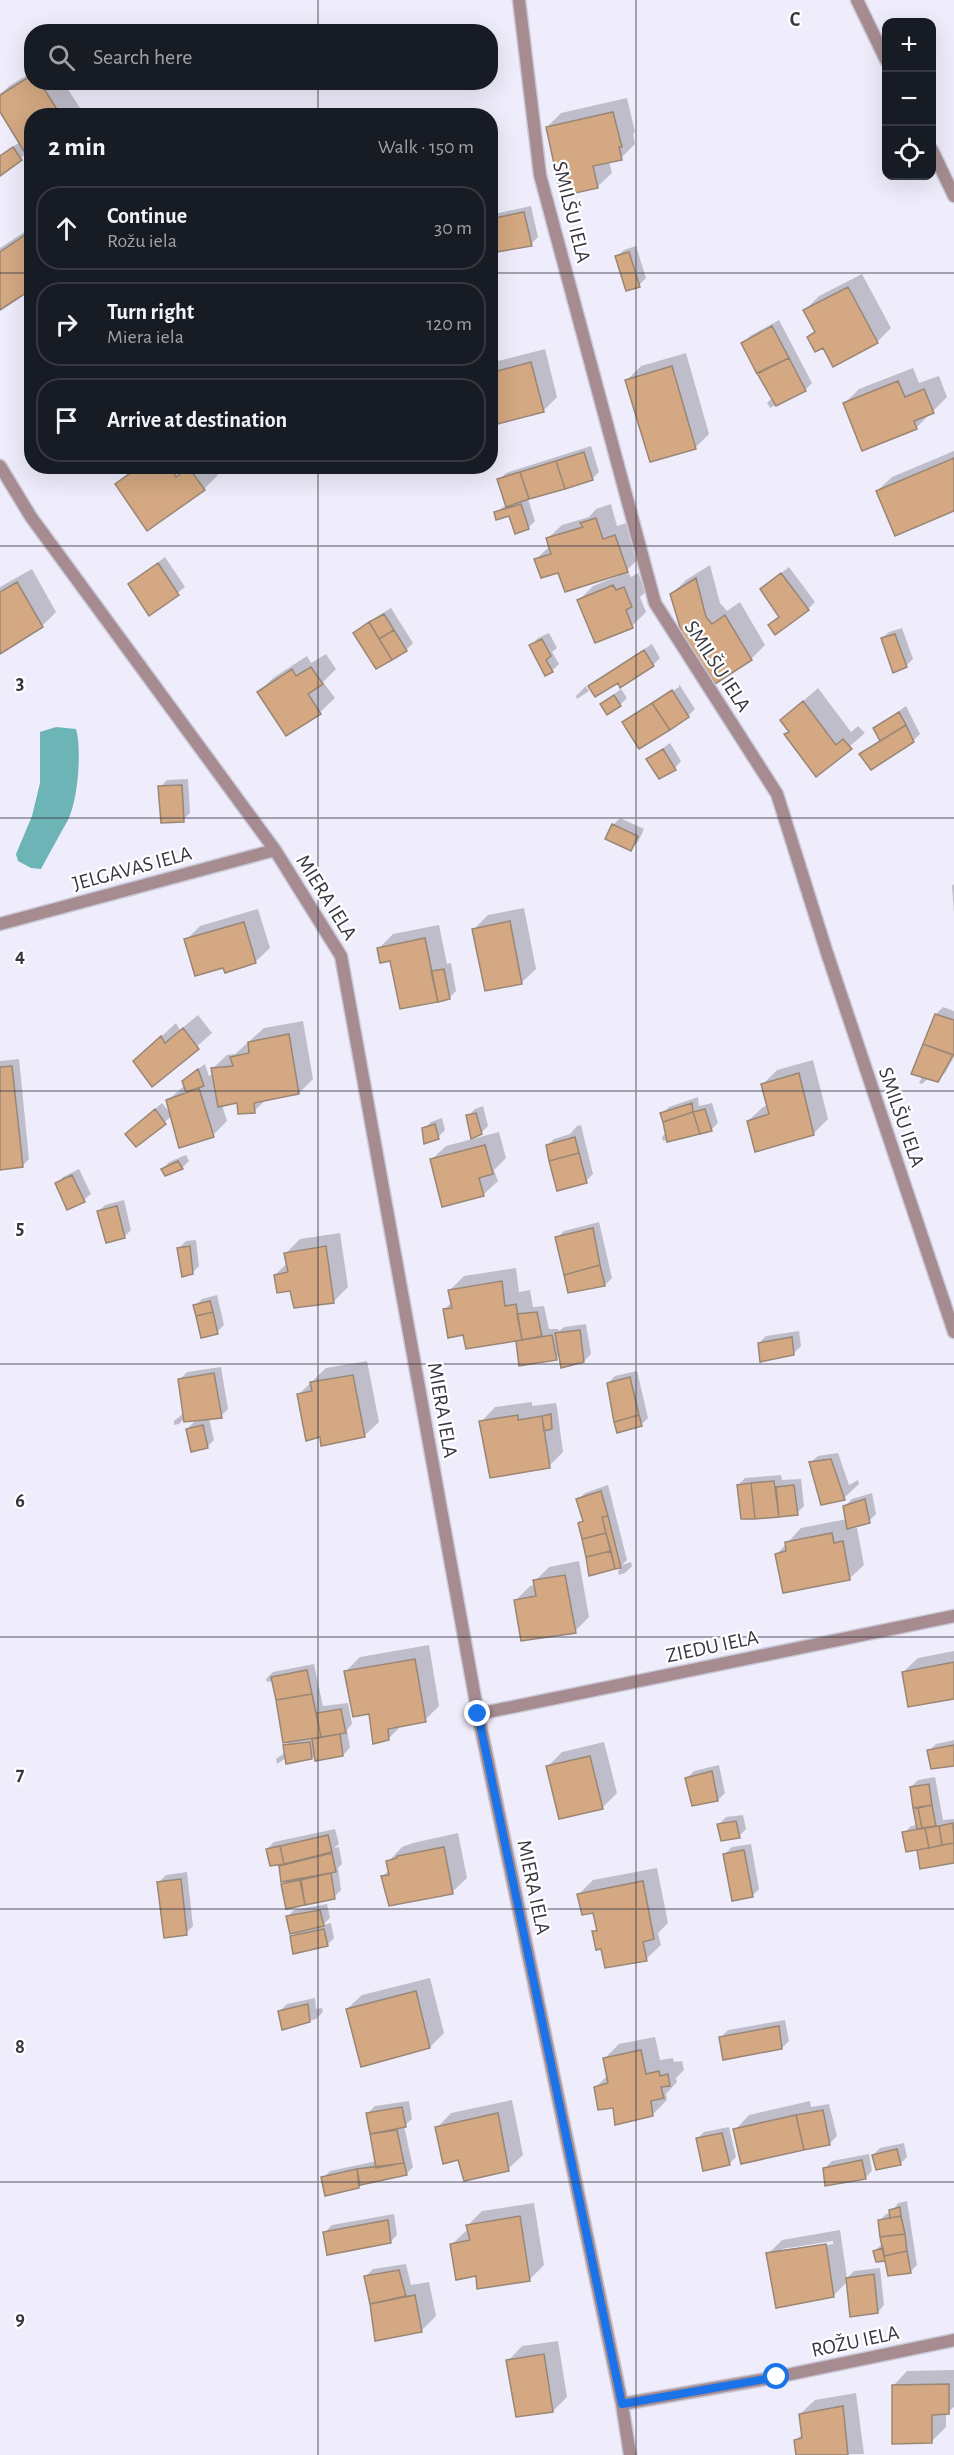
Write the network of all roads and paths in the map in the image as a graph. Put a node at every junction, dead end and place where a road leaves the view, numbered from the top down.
1 (519, 0) edge
2 (857, 0) edge
3 (882, 52) edge
4 (936, 158) edge
5 (954, 195) edge
6 (0, 466) edge
7 (275, 850) junction
8 (0, 924) edge
9 (954, 1332) edge
10 (954, 1616) edge
11 (478, 1714) junction
12 (954, 2340) edge
13 (622, 2404) junction
14 (630, 2455) edge

1 - 9 street, SMILŠU IELA
2 - 3 street
4 - 5 street
6 - 7 street, MIERA IELA
7 - 8 street, JELGAVAS IELA
7 - 11 street, MIERA IELA
10 - 11 street, ZIEDU IELA
11 - 13 street, MIERA IELA
12 - 13 street, ROŽU IELA
13 - 14 street, MIERA IELA

